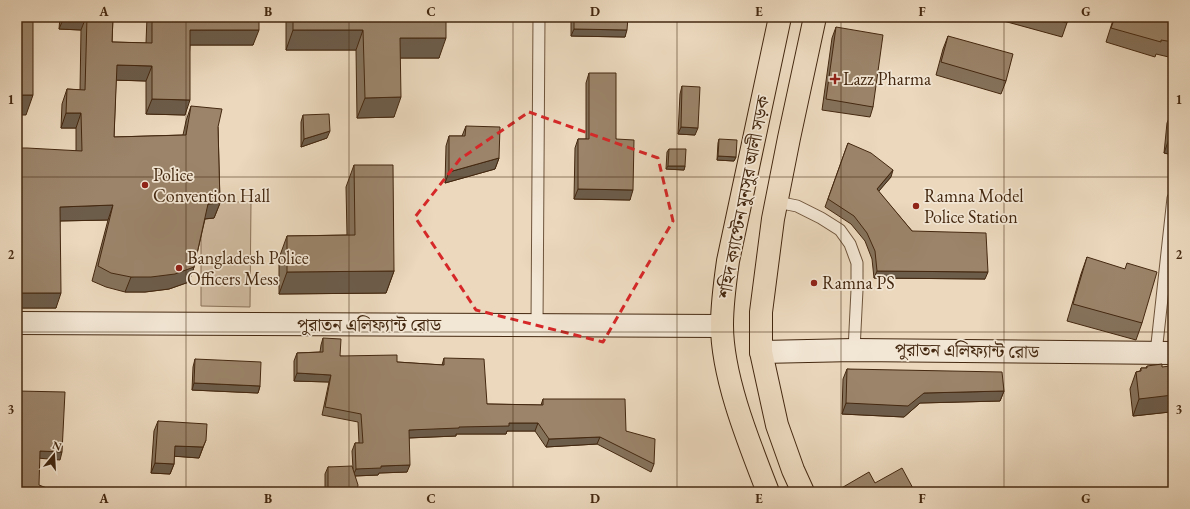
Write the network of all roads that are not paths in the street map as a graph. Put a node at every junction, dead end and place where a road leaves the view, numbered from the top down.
1 (539, 17) edge
2 (780, 17) edge
3 (815, 17) edge
4 (1173, 198) edge
5 (777, 202) junction
6 (17, 324) edge
7 (537, 325) junction
8 (722, 326) junction
9 (854, 350) junction
10 (761, 352) junction
11 (1164, 353) edge
12 (768, 492) edge
13 (803, 492) edge

1 - 7 lane
2 - 8 main road, শহিদ ক্যাপ্টেন মুনসুর আলী সড়ক
3 - 5 main road, শহিদ ক্যাপ্টেন মুনসুর আলী সড়ক
4 - 11 lane
5 - 9 lane
5 - 10 main road, শহিদ ক্যাপ্টেন মুনসুর আলী সড়ক
6 - 7 street, পুরাতন এলিফ্যান্ট রোড
7 - 8 street, পুরাতন এলিফ্যান্ট রোড
8 - 12 main road, শহিদ ক্যাপ্টেন মুনসুর আলী সড়ক
9 - 10 street, পুরাতন এলিফ্যান্ট রোড
9 - 11 street, পুরাতন এলিফ্যান্ট রোড
10 - 13 main road, শহিদ ক্যাপ্টেন মুনসুর আলী সড়ক

